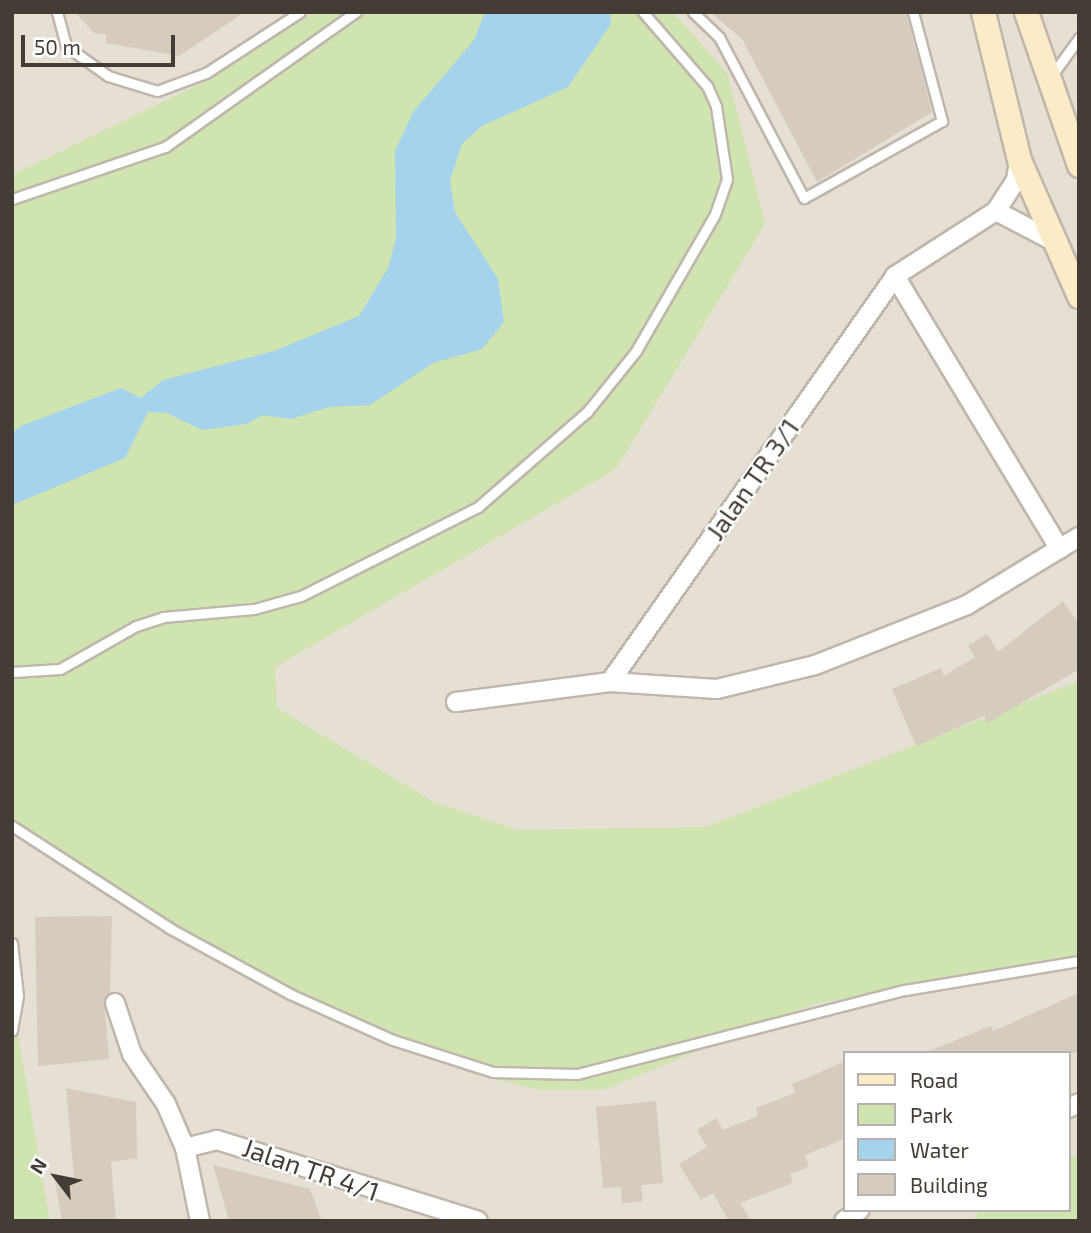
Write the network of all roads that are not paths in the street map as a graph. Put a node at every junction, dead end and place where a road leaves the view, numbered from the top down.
1 (57, 12) edge
2 (300, 12) edge
3 (356, 12) edge
4 (643, 12) edge
5 (693, 12) edge
6 (914, 12) edge
7 (983, 12) edge
8 (1026, 12) edge
9 (1079, 38) edge
10 (1051, 77) junction
11 (1019, 160) junction
12 (1079, 165) edge
13 (12, 199) edge
14 (996, 211) junction
15 (1055, 243) junction
16 (895, 276) junction
17 (1079, 296) edge
18 (1079, 537) edge
19 (1060, 548) junction
20 (12, 672) edge
21 (610, 682) junction
22 (456, 702) dead end
23 (12, 826) edge
24 (12, 943) edge
25 (1079, 961) edge
26 (115, 1003) dead end
27 (12, 1030) edge
28 (185, 1149) junction
29 (200, 1221) edge
30 (478, 1221) edge

1 - 2 lane
3 - 13 lane
4 - 20 lane
5 - 6 lane
7 - 11 main road
8 - 10 main road
9 - 10 lane
10 - 12 main road
11 - 14 street
11 - 15 main road
14 - 15 street
14 - 16 street, Jalan TR 3/1
15 - 17 main road
16 - 19 street
16 - 21 street, Jalan TR 3/1
18 - 19 street
19 - 21 street
21 - 22 street
23 - 25 lane
24 - 27 lane
26 - 28 street
28 - 29 street
28 - 30 street, Jalan TR 4/1

